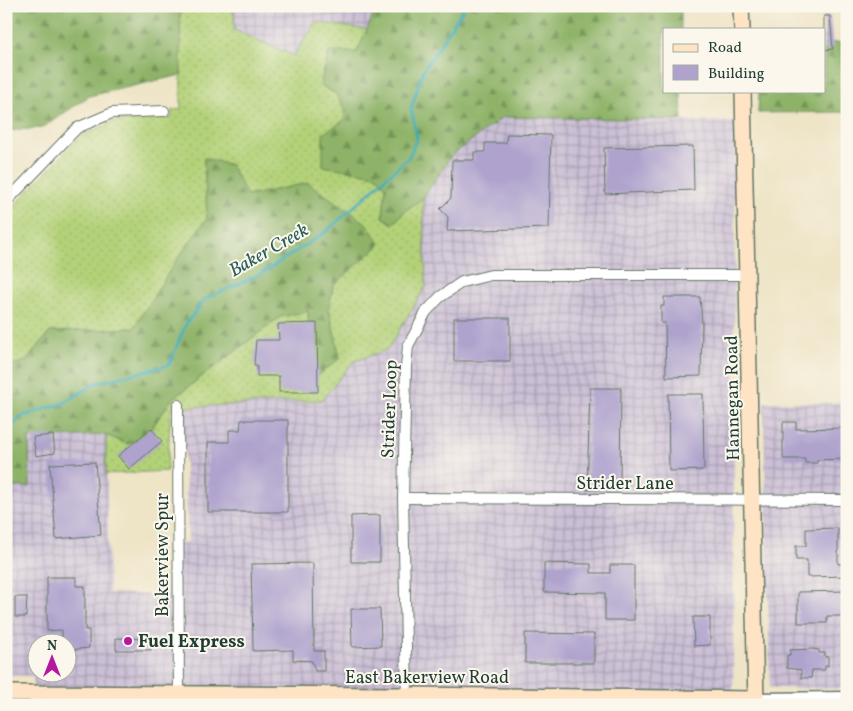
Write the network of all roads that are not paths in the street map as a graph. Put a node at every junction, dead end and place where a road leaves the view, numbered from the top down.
1 (741, 6) edge
2 (742, 28) edge
3 (743, 92) edge
4 (164, 111) dead end
5 (6, 202) edge
6 (748, 275) junction
7 (178, 405) dead end
8 (403, 498) junction
9 (753, 500) junction
10 (847, 500) edge
11 (6, 694) edge
12 (407, 695) junction
13 (847, 698) edge
14 (179, 700) edge
15 (756, 702) edge

1 - 2 main road
3 - 6 main road, Hannegan Road
4 - 5 street
6 - 8 street, Strider Loop
6 - 9 main road, Hannegan Road
7 - 14 street, Bakerview Spur
8 - 9 street, Strider Lane
8 - 12 street, Strider Loop
9 - 10 street, Strider Lane
9 - 15 main road, Hannegan Road
11 - 14 main road, East Bakerview Road
12 - 14 main road, East Bakerview Road
12 - 15 main road, East Bakerview Road
13 - 15 street, East Bakerview Road

